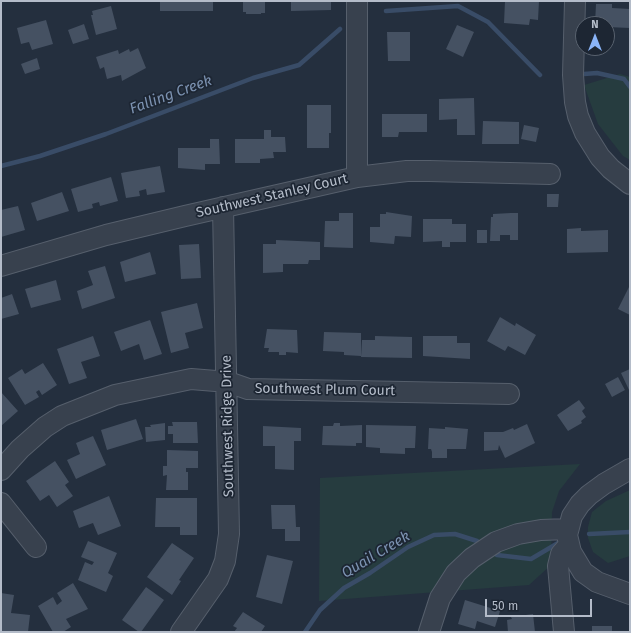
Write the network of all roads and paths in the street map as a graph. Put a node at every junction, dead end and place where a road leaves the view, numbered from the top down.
1 (357, 1) edge
2 (575, 1) edge
3 (550, 174) dead end
4 (356, 177) junction
5 (630, 184) edge
6 (223, 207) junction
7 (1, 266) edge
8 (228, 382) junction
9 (509, 394) dead end
10 (630, 469) edge
11 (1, 470) edge
12 (1, 503) edge
13 (568, 537) junction
14 (36, 547) dead end
15 (630, 594) edge
16 (181, 632) edge
17 (429, 632) edge
18 (564, 632) edge

1 - 4 street
2 - 5 street
3 - 4 street, Southwest Stanley Court
4 - 6 street, Southwest Stanley Court
6 - 7 street, Southwest Stanley Court
6 - 8 street, Southwest Ridge Drive
8 - 9 street, Southwest Plum Court
8 - 11 street, Southwest Plum Court
8 - 16 street, Southwest Ridge Drive
10 - 13 street
12 - 14 street
13 - 15 street
13 - 17 street
13 - 18 street

